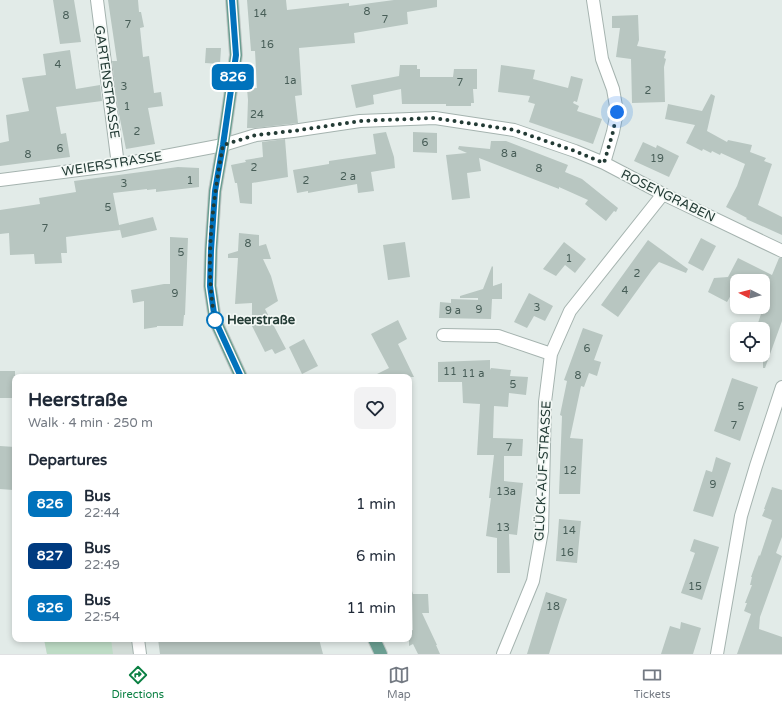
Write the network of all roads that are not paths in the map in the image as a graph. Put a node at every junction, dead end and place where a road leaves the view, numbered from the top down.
1 (96, 0) edge
2 (232, 0) edge
3 (593, 0) edge
4 (223, 145) junction
5 (604, 163) junction
6 (118, 165) junction
7 (0, 180) edge
8 (663, 194) junction
9 (782, 251) edge
10 (442, 335) dead end
11 (551, 354) junction
12 (241, 374) edge
13 (782, 387) edge
14 (138, 642) edge
15 (375, 642) edge
16 (140, 654) edge
17 (381, 654) edge
18 (503, 654) edge
19 (716, 654) edge

1 - 6 street, GARTENSTRASSE
2 - 4 main road
3 - 5 street
4 - 5 street, ROSENGRABEN
4 - 6 street, WEIERSTRASSE
4 - 12 main road
5 - 8 street, ROSENGRABEN
6 - 7 street, WEIERSTRASSE
8 - 9 street, ROSENGRABEN
8 - 11 street, GLÜCK-AUF-STRASSE
10 - 11 street
11 - 18 street, GLÜCK-AUF-STRASSE
13 - 19 street
14 - 16 street
15 - 17 main road

